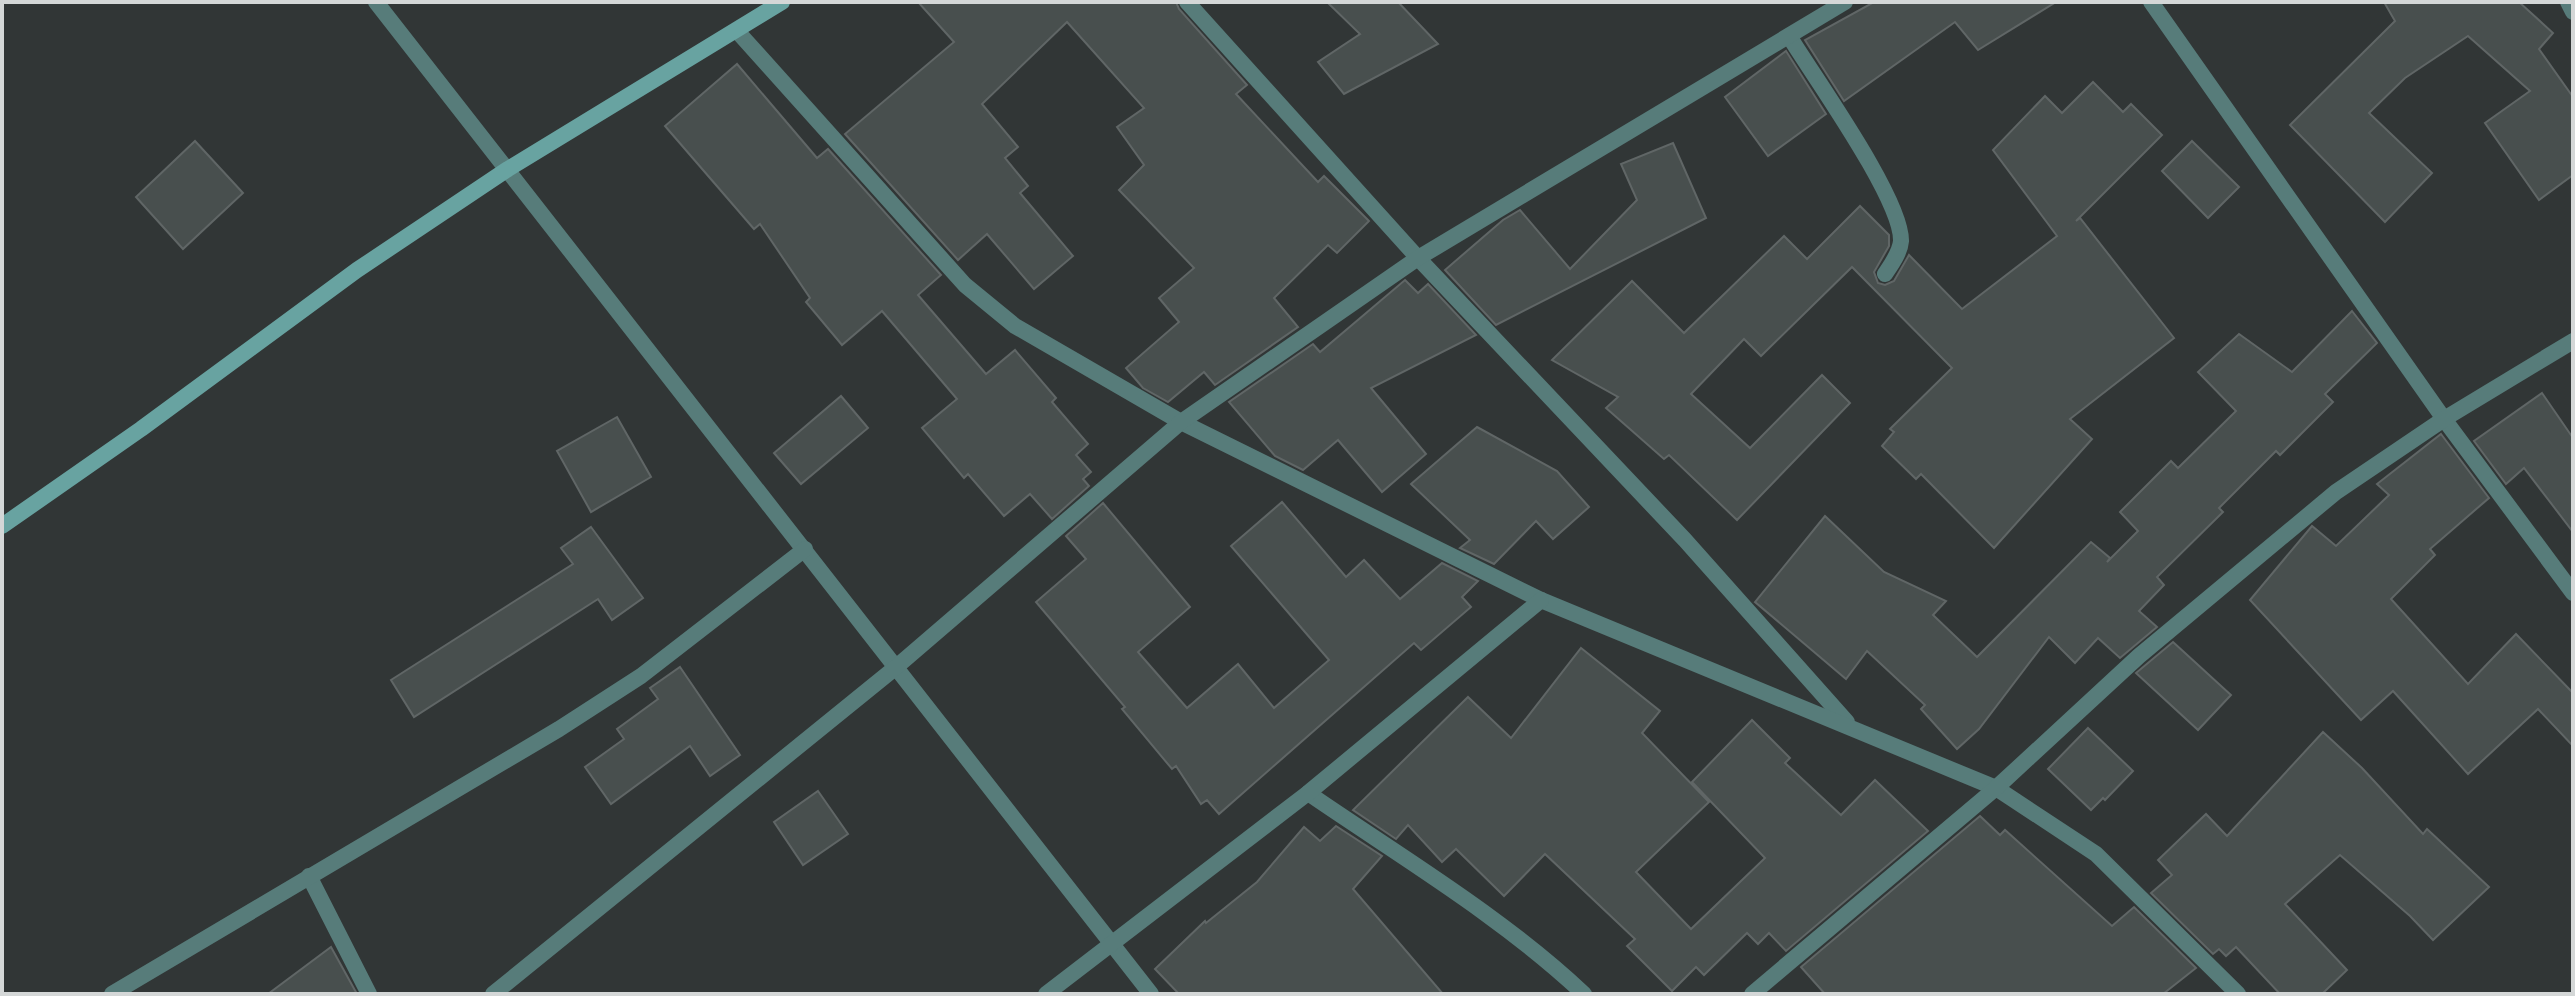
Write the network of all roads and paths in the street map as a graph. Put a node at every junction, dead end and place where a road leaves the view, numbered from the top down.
1 (376, 2) edge
2 (782, 2) edge
3 (1187, 2) edge
4 (1845, 2) edge
5 (2151, 2) edge
6 (2568, 2) edge
7 (2573, 12) edge
8 (737, 31) junction
9 (1789, 36) junction
10 (508, 169) junction
11 (1418, 258) junction
12 (1885, 274) dead end
13 (2573, 341) edge
14 (2444, 419) junction
15 (1181, 422) junction
16 (2, 526) edge
17 (805, 549) junction
18 (2573, 593) edge
19 (1541, 600) junction
20 (895, 668) junction
21 (1850, 726) junction
22 (1996, 788) junction
23 (1308, 793) junction
24 (309, 876) junction
25 (1112, 943) junction
26 (2235, 993) edge
27 (112, 994) edge
28 (369, 994) edge
29 (493, 994) edge
30 (1046, 994) edge
31 (1151, 994) edge
32 (1584, 994) edge
33 (1752, 994) edge

1 - 10 street
2 - 8 main road
3 - 11 street
4 - 9 street
5 - 14 street
6 - 7 street
8 - 10 main road
8 - 15 street
9 - 11 street
9 - 12 street
10 - 16 main road
10 - 17 street
11 - 15 street
11 - 21 street
13 - 14 street
14 - 18 street
14 - 22 street
15 - 19 street
15 - 20 street
17 - 20 street
17 - 24 street
19 - 21 street
19 - 23 street
20 - 25 street
20 - 29 street
21 - 22 street
22 - 26 street
22 - 33 street
23 - 25 street
23 - 32 street
24 - 27 street
24 - 28 street
25 - 30 street
25 - 31 street

